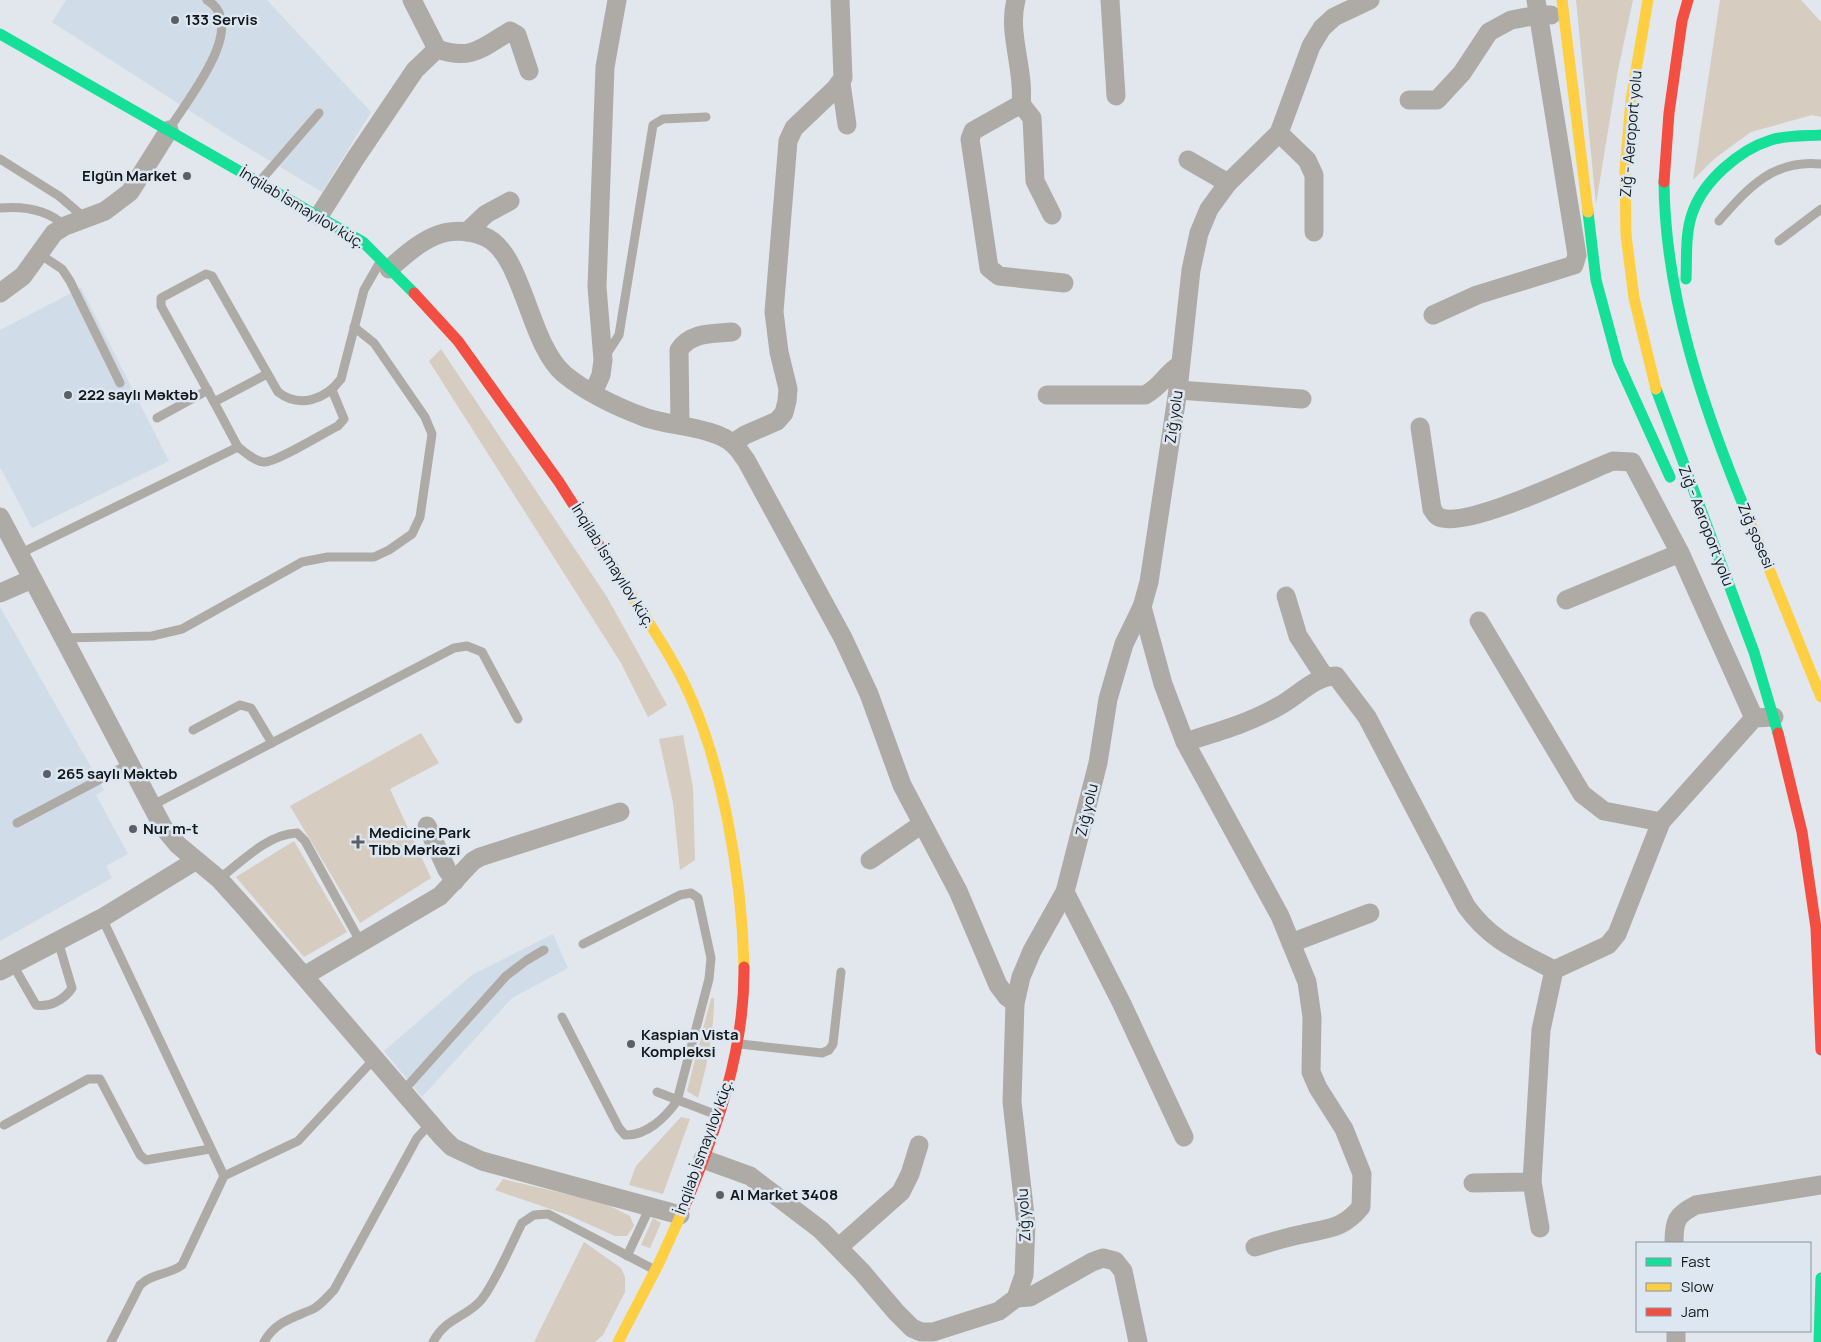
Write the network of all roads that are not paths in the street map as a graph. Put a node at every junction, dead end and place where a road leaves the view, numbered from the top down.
1 (207, 0) edge
2 (412, 0) edge
3 (617, 0) edge
4 (840, 0) edge
5 (1016, 0) edge
6 (1110, 0) edge
7 (1370, 0) edge
8 (1648, 0) edge
9 (1688, 0) edge
10 (1537, 7) edge
11 (1563, 8) edge
12 (0, 34) edge
13 (438, 49) junction
14 (529, 71) dead end
15 (840, 83) junction
16 (1116, 96) dead end
17 (1410, 100) dead end
18 (1021, 104) junction
19 (319, 113) dead end
20 (706, 117) dead end
21 (847, 124) dead end
22 (169, 130) junction
23 (1279, 133) junction
24 (1821, 135) edge
25 (0, 159) edge
26 (1188, 160) dead end
27 (1821, 164) edge
28 (259, 182) junction
29 (1228, 183) junction
30 (510, 201) dead end
31 (0, 208) edge
32 (1821, 209) edge
33 (1052, 215) dead end
34 (319, 216) junction
35 (86, 219) junction
36 (1719, 221) dead end
37 (65, 226) junction
38 (467, 232) junction
39 (1314, 232) dead end
40 (1779, 241) dead end
41 (41, 255) junction
42 (385, 265) junction
43 (1064, 282) dead end
44 (0, 293) edge
45 (1434, 315) dead end
46 (354, 327) junction
47 (732, 332) dead end
48 (603, 360) junction
49 (1180, 364) junction
50 (1694, 373) junction
51 (267, 374) junction
52 (120, 383) dead end
53 (208, 390) junction
54 (332, 390) junction
55 (1178, 390) junction
56 (593, 393) junction
57 (1047, 395) dead end
58 (1302, 399) dead end
59 (214, 402) junction
60 (158, 418) dead end
61 (680, 425) junction
62 (1420, 427) dead end
63 (733, 443) junction
64 (238, 447) junction
65 (1675, 486) dead end
66 (0, 517) edge
67 (1696, 530) dead end
68 (1680, 553) junction
69 (19, 554) junction
70 (32, 579) junction
71 (0, 593) edge
72 (1286, 596) dead end
73 (1566, 600) dead end
74 (1142, 607) junction
75 (1479, 621) dead end
76 (63, 638) junction
77 (1754, 652) junction
78 (1324, 676) junction
79 (1821, 697) edge
80 (1754, 718) junction
81 (1774, 718) junction
82 (518, 719) dead end
83 (194, 730) dead end
84 (1185, 742) junction
85 (272, 743) junction
86 (129, 764) junction
87 (151, 807) junction
88 (620, 812) dead end
89 (1661, 822) junction
90 (17, 823) dead end
91 (922, 824) junction
92 (427, 826) dead end
93 (870, 860) dead end
94 (195, 861) junction
95 (219, 879) junction
96 (455, 881) junction
97 (1065, 892) junction
98 (1370, 913) dead end
99 (102, 918) junction
100 (58, 941) junction
101 (361, 943) junction
102 (1291, 943) junction
103 (583, 944) dead end
104 (544, 950) dead end
105 (6, 968) edge
106 (1554, 970) junction
107 (841, 972) dead end
108 (304, 976) junction
109 (1015, 1003) junction
110 (562, 1017) dead end
111 (737, 1044) junction
112 (1821, 1050) edge
113 (375, 1058) junction
114 (403, 1091) junction
115 (656, 1092) dead end
116 (678, 1102) junction
117 (718, 1115) junction
118 (430, 1124) junction
119 (4, 1125) dead end
120 (1184, 1137) dead end
121 (919, 1145) dead end
122 (210, 1149) junction
123 (703, 1159) junction
124 (224, 1176) junction
125 (1532, 1182) junction
126 (1473, 1183) dead end
127 (1821, 1185) edge
128 (650, 1207) junction
129 (680, 1215) junction
130 (1540, 1228) dead end
131 (1674, 1242) edge
132 (839, 1247) junction
133 (1255, 1247) dead end
134 (628, 1256) junction
135 (655, 1270) junction
136 (1821, 1278) edge
137 (1016, 1298) junction
138 (921, 1337) edge
139 (111, 1342) edge
140 (264, 1342) edge
141 (433, 1342) edge
142 (618, 1342) edge
143 (1138, 1342) edge
144 (1819, 1342) edge

1 - 22 lane
2 - 13 street
3 - 48 street
4 - 15 street
5 - 18 street
6 - 16 street
7 - 23 street, Zığ yolu
8 - 77 main road, Zığ - Aeroport yolu
9 - 50 main road
10 - 11 street
10 - 17 street
10 - 45 street
11 - 65 main road
12 - 22 main road, İnqilab İsmayılov küç.
13 - 14 street
13 - 34 street
15 - 21 street
15 - 63 street
18 - 33 street
18 - 43 street
19 - 28 lane
20 - 48 lane
22 - 28 main road, İnqilab İsmayılov küç.
22 - 35 street
23 - 29 street, Zığ yolu
23 - 39 street
24 - 50 main road
25 - 35 lane
26 - 29 street
27 - 36 lane
28 - 34 main road, İnqilab İsmayılov küç.
29 - 49 street, Zığ yolu
30 - 38 street
31 - 37 lane
32 - 40 lane
34 - 42 main road, İnqilab İsmayılov küç.
35 - 37 street
37 - 41 street
38 - 42 street
38 - 56 street
41 - 44 street
41 - 52 lane
42 - 46 lane
42 - 111 main road, İnqilab İsmayılov küç.
46 - 54 lane
46 - 76 lane
47 - 61 street
48 - 56 street
49 - 55 street, Zığ yolu
49 - 57 street
50 - 79 main road, Zığ şosesi
51 - 53 lane
51 - 54 lane
51 - 59 lane
53 - 59 lane
53 - 60 lane
54 - 64 lane
55 - 58 street
55 - 74 street, Zığ yolu
56 - 61 street
59 - 64 lane
61 - 63 street
62 - 68 street
63 - 91 street
64 - 69 lane
66 - 69 street
67 - 77 main road
68 - 73 street
68 - 80 street
69 - 70 street
70 - 71 street
70 - 76 street
72 - 78 street
74 - 84 street
74 - 97 street, Zığ yolu
75 - 89 street
76 - 86 street
77 - 81 main road, Zığ - Aeroport yolu
78 - 84 street
78 - 106 street
80 - 81 street
80 - 89 street
81 - 112 main road, Zığ - Aeroport yolu
82 - 85 lane
83 - 85 lane
84 - 102 street
85 - 87 lane
86 - 87 street
86 - 90 lane
87 - 94 street
88 - 96 street
89 - 106 street
91 - 93 street
91 - 109 street
92 - 96 street
94 - 95 street
94 - 99 street
95 - 101 lane
95 - 108 street
96 - 101 street
97 - 109 street, Zığ yolu
97 - 120 street
98 - 102 street
99 - 100 street
99 - 122 lane
100 - 105 street
100 - 105 lane
101 - 108 street
102 - 133 street
103 - 116 lane
104 - 114 lane
106 - 125 street
107 - 111 lane
108 - 113 street
109 - 137 street, Zığ yolu
110 - 116 lane
111 - 117 main road, İnqilab İsmayılov küç.
113 - 114 street
113 - 124 lane
114 - 118 street
115 - 116 lane
116 - 117 lane
117 - 123 main road, İnqilab İsmayılov küç.
118 - 128 street
118 - 140 lane
119 - 122 lane
121 - 132 street
122 - 124 lane
123 - 129 main road, İnqilab İsmayılov küç.
123 - 132 street
124 - 139 lane
125 - 126 street
125 - 130 street
127 - 131 street
128 - 129 street
128 - 134 lane
129 - 135 main road, İnqilab İsmayılov küç.
132 - 138 street
134 - 135 lane
134 - 141 lane
135 - 142 main road, İnqilab İsmayılov küç.
136 - 144 main road
137 - 138 street
137 - 143 street

